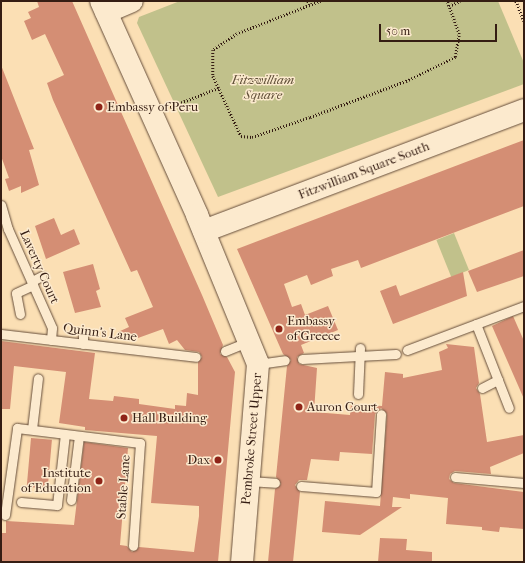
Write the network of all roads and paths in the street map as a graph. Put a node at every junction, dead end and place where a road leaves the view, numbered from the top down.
1 (132, 1) edge
2 (308, 1) edge
3 (321, 1) edge
4 (447, 1) edge
5 (460, 1) edge
6 (516, 1) edge
7 (310, 5) junction
8 (103, 6) edge
9 (449, 6) junction
10 (524, 21) edge
11 (218, 88) junction
12 (170, 106) dead end
13 (524, 110) edge
14 (2, 209) edge
15 (12, 209) dead end
16 (204, 232) junction
17 (42, 276) dead end
18 (33, 283) junction
19 (524, 306) edge
20 (20, 314) dead end
21 (476, 324) junction
22 (1, 334) edge
23 (83, 334) dead end
24 (51, 340) junction
25 (250, 341) junction
26 (83, 344) junction
27 (407, 350) dead end
28 (225, 351) dead end
29 (360, 352) junction
30 (396, 354) dead end
31 (196, 357) dead end
32 (285, 360) dead end
33 (302, 360) dead end
34 (258, 364) junction
35 (38, 378) dead end
36 (498, 380) junction
37 (482, 388) dead end
38 (358, 394) dead end
39 (509, 408) dead end
40 (381, 414) dead end
41 (32, 429) junction
42 (65, 434) junction
43 (79, 436) junction
44 (454, 477) dead end
45 (249, 481) junction
46 (275, 483) dead end
47 (524, 483) edge
48 (301, 486) dead end
49 (71, 500) dead end
50 (20, 502) dead end
51 (5, 515) dead end
52 (133, 546) dead end
53 (242, 562) edge

1 - 8 main road
2 - 7 path
3 - 7 path
4 - 9 path
5 - 9 path
6 - 10 path
7 - 11 path
8 - 16 main road, Pembroke Street Upper
9 - 11 path
11 - 12 path
13 - 16 main road, Fitzwilliam Square South
14 - 15 lane
14 - 18 lane, Laverty Court
16 - 25 main road, Pembroke Street Upper
17 - 18 lane
18 - 20 lane
18 - 24 lane, Laverty Court
19 - 21 lane
21 - 27 lane
21 - 36 lane
22 - 24 lane, Quinn's Lane
23 - 26 lane
24 - 26 lane, Quinn's Lane
25 - 28 lane
25 - 34 main road, Pembroke Street Upper
26 - 31 lane, Quinn's Lane
29 - 30 lane
29 - 33 lane
29 - 38 lane
32 - 34 lane
34 - 45 main road, Pembroke Street Upper
35 - 41 lane
36 - 37 lane
36 - 39 lane
40 - 48 lane
41 - 42 lane, Stable Lane
41 - 51 lane
42 - 43 lane, Stable Lane
42 - 50 lane
43 - 49 lane
43 - 52 lane, Stable Lane
44 - 47 lane
45 - 46 lane
45 - 53 main road, Pembroke Street Upper

